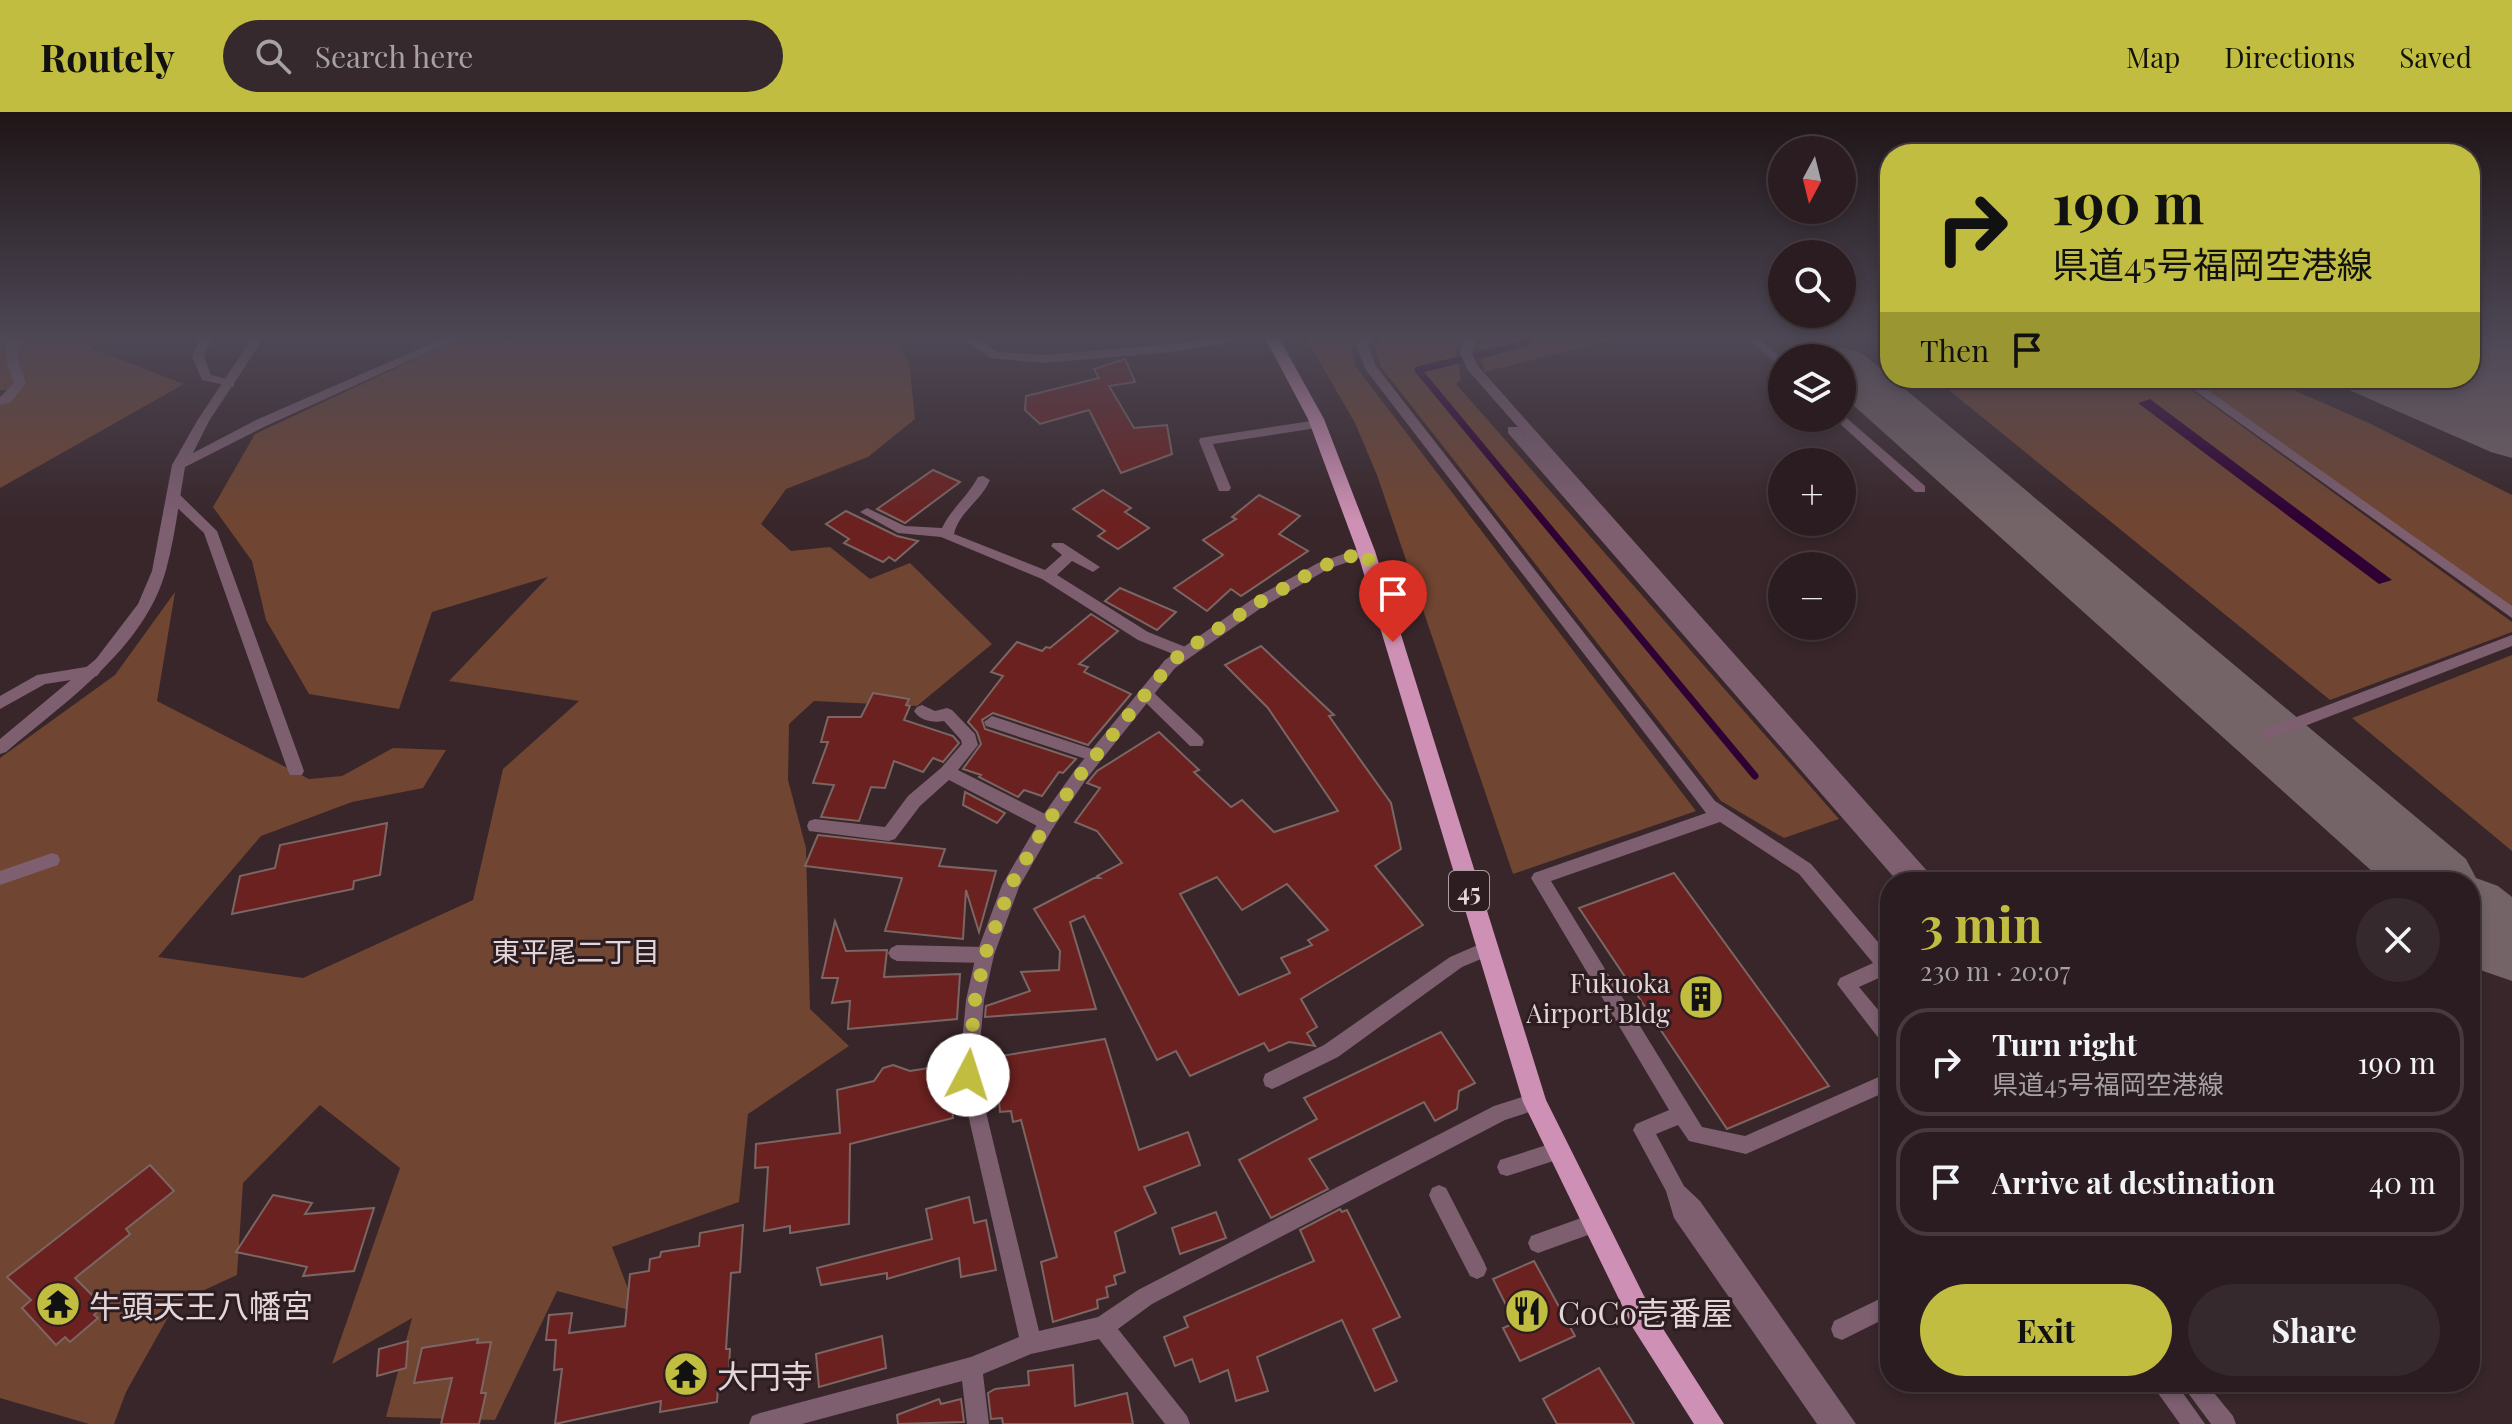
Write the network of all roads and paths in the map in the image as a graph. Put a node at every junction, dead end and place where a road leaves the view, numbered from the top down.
1 (219, 399) edge
2 (315, 399) edge
3 (1305, 399) edge
4 (1395, 399) edge
5 (1486, 399) edge
6 (1501, 399) edge
7 (2213, 399) edge
8 (1318, 424) junction
9 (1856, 431) edge
10 (179, 466) junction
11 (983, 480) dead end
12 (1224, 488) dead end
13 (1920, 489) dead end
14 (173, 496) junction
15 (867, 512) dead end
16 (947, 533) junction
17 (1366, 551) junction
18 (1093, 567) dead end
19 (1047, 576) junction
20 (2512, 613) edge
21 (2512, 640) edge
22 (1183, 652) junction
23 (92, 672) junction
24 (1147, 695) junction
25 (0, 703) edge
26 (922, 711) dead end
27 (992, 722) dead end
28 (2268, 734) dead end
29 (1196, 742) dead end
30 (0, 748) edge
31 (1095, 756) junction
32 (296, 771) dead end
33 (947, 772) junction
34 (1722, 814) junction
35 (1047, 823) junction
36 (815, 826) dead end
37 (52, 860) dead end
38 (1899, 872) edge
39 (1919, 872) edge
40 (0, 878) edge
41 (1487, 949) junction
42 (897, 953) dead end
43 (985, 955) junction
44 (1880, 956) edge
45 (1880, 969) edge
46 (1880, 1026) edge
47 (1272, 1080) dead end
48 (1880, 1085) edge
49 (1535, 1102) junction
50 (1682, 1114) junction
51 (1559, 1150) junction
52 (1507, 1167) dead end
53 (1675, 1188) junction
54 (1439, 1195) dead end
55 (1595, 1223) junction
56 (1538, 1243) dead end
57 (1477, 1269) dead end
58 (1880, 1310) edge
59 (1103, 1327) junction
60 (1842, 1329) dead end
61 (1031, 1343) junction
62 (971, 1368) junction
63 (2169, 1392) edge
64 (2199, 1392) edge
65 (760, 1424) edge
66 (978, 1424) edge
67 (1179, 1424) edge
68 (1710, 1424) edge
69 (1830, 1424) edge
70 (1845, 1424) edge
71 (2194, 1424) edge
72 (2225, 1424) edge

1 - 10 street
2 - 10 street
3 - 8 main road, 45
4 - 34 street
5 - 38 street
6 - 39 street
7 - 20 street
8 - 12 street
8 - 17 main road, 45
9 - 13 street
10 - 14 street
11 - 16 street
14 - 23 street
14 - 32 street
15 - 16 street
16 - 19 street
17 - 22 street
17 - 41 main road, 45
18 - 19 street
19 - 22 street
21 - 28 street
22 - 24 street
23 - 25 street
23 - 30 street
24 - 29 street
24 - 31 street
26 - 33 street
27 - 31 street
31 - 35 street
33 - 35 street
33 - 36 street
34 - 44 street
34 - 50 street
35 - 43 street
37 - 40 street
41 - 47 street
41 - 49 main road, 45
42 - 43 street
43 - 61 street
45 - 46 street
48 - 50 street
49 - 51 main road, 45
49 - 59 street
50 - 53 street
51 - 52 street
51 - 55 main road, 45
53 - 69 street
53 - 70 street
54 - 57 street
55 - 56 street
55 - 68 main road, 45
58 - 60 street
59 - 61 street
59 - 67 street
61 - 62 street
62 - 65 street
62 - 66 street
63 - 71 street
64 - 72 street

